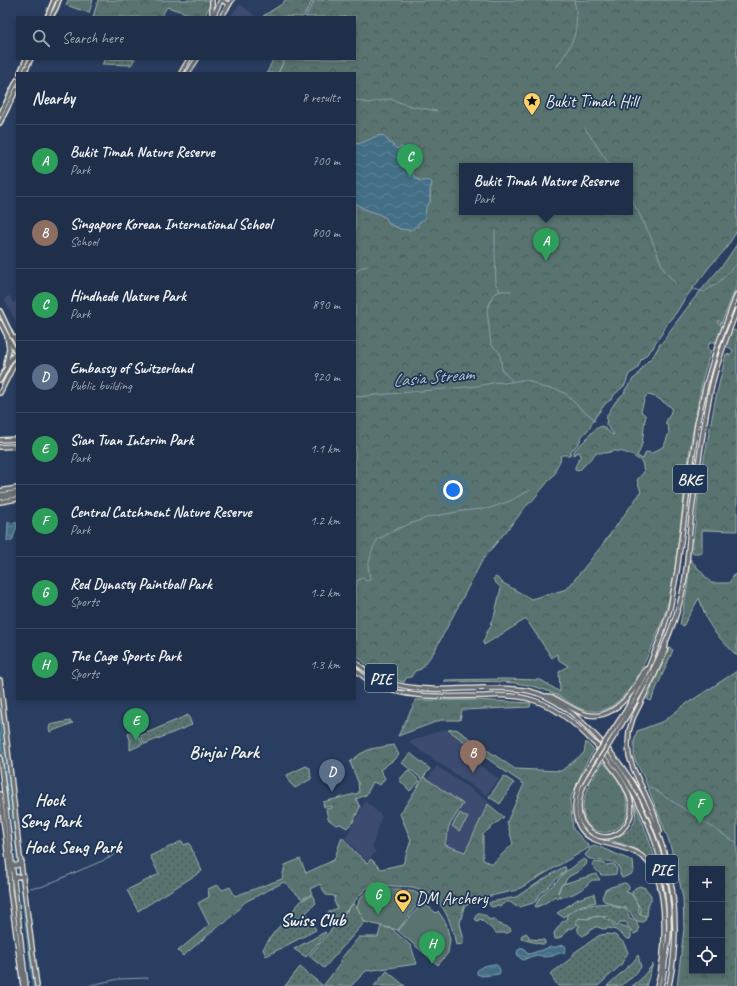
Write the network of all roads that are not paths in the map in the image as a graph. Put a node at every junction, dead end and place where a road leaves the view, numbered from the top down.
1 (54, 0) edge
2 (59, 0) edge
3 (212, 0) edge
4 (222, 0) edge
5 (231, 0) edge
6 (229, 5) junction
7 (47, 16) edge
8 (52, 16) edge
9 (213, 16) edge
10 (222, 16) edge
11 (26, 60) edge
12 (30, 60) edge
13 (188, 60) edge
14 (196, 60) edge
15 (20, 72) edge
16 (24, 72) edge
17 (182, 72) edge
18 (189, 72) edge
19 (16, 82) edge
20 (16, 91) edge
21 (0, 115) edge
22 (0, 123) edge
23 (737, 294) edge
24 (737, 310) edge
25 (0, 311) edge
26 (0, 322) edge
27 (7, 336) junction
28 (12, 336) junction
29 (16, 338) edge
30 (16, 342) edge
31 (16, 351) edge
32 (16, 354) edge
33 (16, 361) edge
34 (16, 367) edge
35 (6, 368) junction
36 (12, 370) junction
37 (0, 380) edge
38 (0, 393) edge
39 (16, 439) edge
40 (0, 440) edge
41 (16, 446) edge
42 (0, 447) edge
43 (16, 488) edge
44 (0, 491) edge
45 (16, 492) edge
46 (0, 494) edge
47 (16, 495) edge
48 (0, 498) edge
49 (16, 499) edge
50 (1, 502) edge
51 (666, 640) junction
52 (356, 663) edge
53 (649, 667) junction
54 (356, 671) edge
55 (0, 680) edge
56 (544, 696) junction
57 (596, 745) junction
58 (0, 757) edge
59 (0, 794) edge
60 (5, 816) junction
61 (666, 856) junction
62 (22, 862) junction
63 (12, 864) junction
64 (24, 876) junction
65 (14, 879) junction
66 (18, 908) junction
67 (13, 912) junction
68 (23, 986) edge
69 (26, 986) edge
70 (37, 986) edge
71 (657, 986) edge
72 (661, 986) edge
73 (669, 986) edge

1 - 7 main road
2 - 8 main road
3 - 9 highway
4 - 6 main road
4 - 9 highway
5 - 6 highway
6 - 10 highway
9 - 10 highway
11 - 15 main road
12 - 16 main road
13 - 17 highway
14 - 18 highway
19 - 21 main road
20 - 22 main road
23 - 53 highway, BKE
24 - 51 highway, BKE
25 - 28 main road
26 - 27 main road
27 - 31 main road
27 - 35 highway
28 - 29 highway
28 - 30 main road
32 - 35 highway
33 - 36 highway
34 - 36 highway
35 - 37 highway
36 - 38 highway
39 - 40 highway
41 - 42 highway
43 - 44 highway
45 - 46 main road
47 - 48 main road
49 - 50 highway
51 - 57 highway, BKE, bridge
51 - 61 highway
52 - 56 highway, PIE
53 - 56 highway
53 - 71 highway, bridge
54 - 57 highway, PIE
55 - 62 highway
56 - 61 highway, PIE
57 - 72 highway, PIE
58 - 60 highway
59 - 60 highway
60 - 63 highway
60 - 67 highway
61 - 73 highway, PIE
62 - 63 highway
62 - 64 highway
63 - 65 highway
64 - 65 highway
64 - 70 highway
65 - 66 highway
66 - 67 highway
66 - 69 highway
67 - 68 highway

